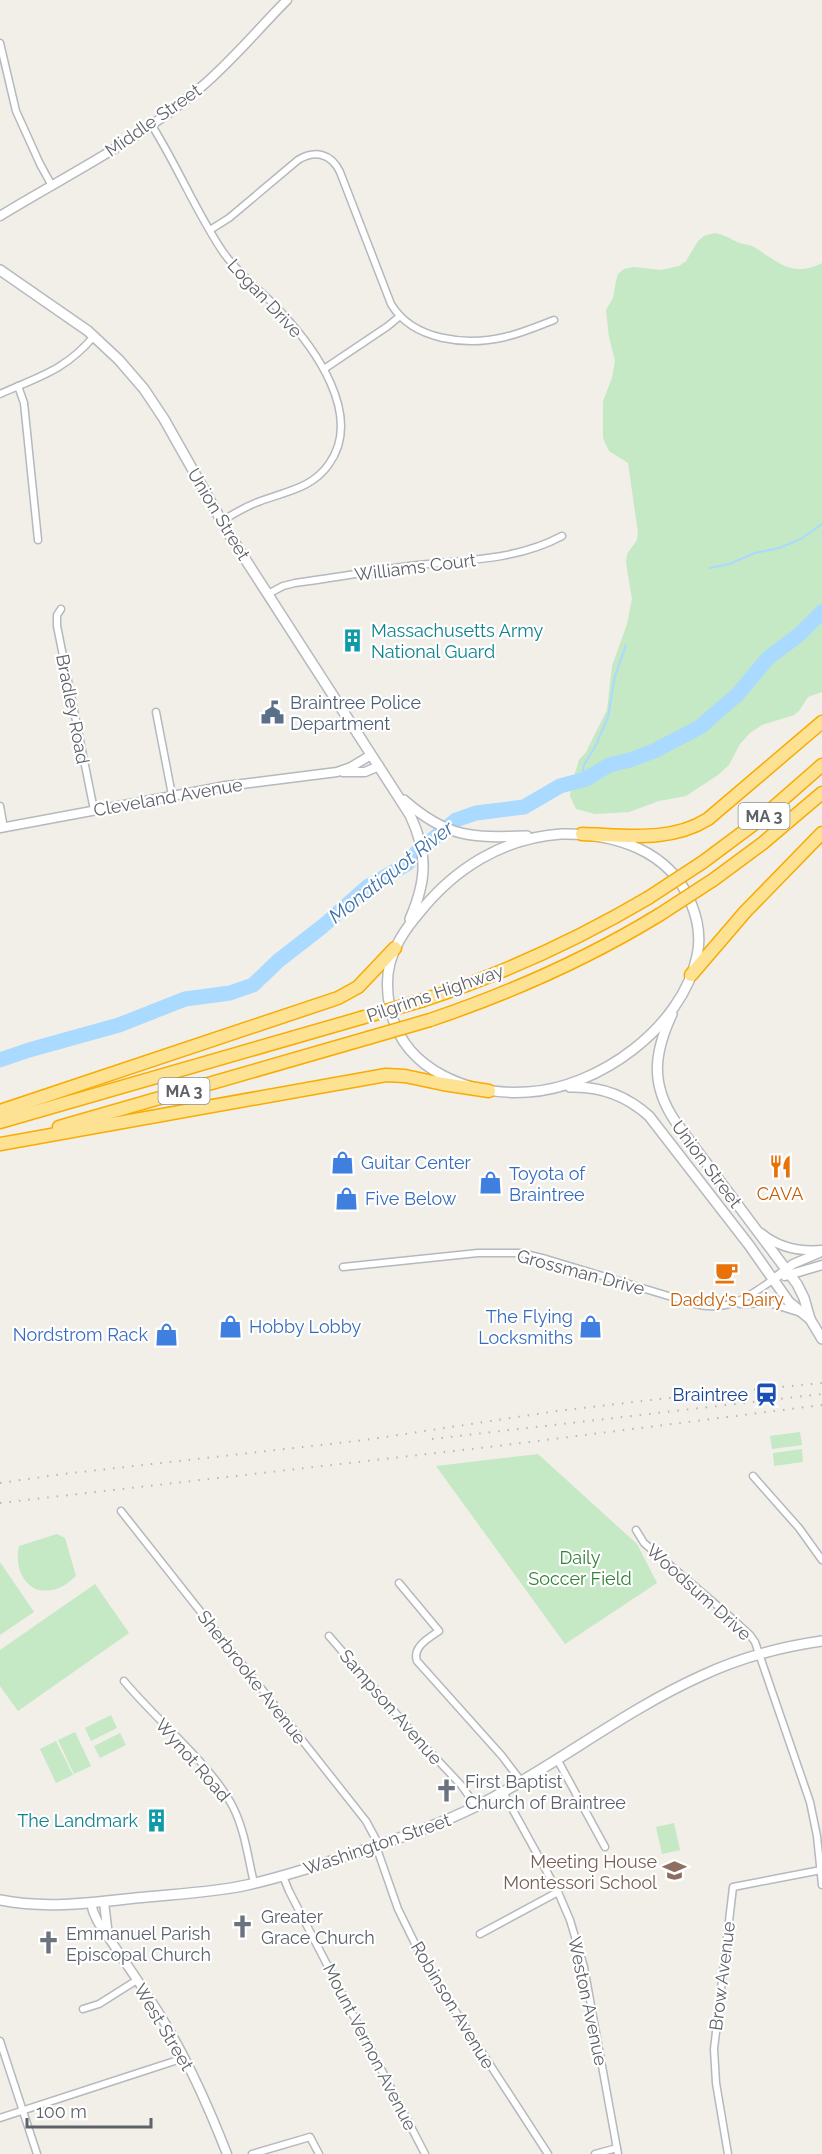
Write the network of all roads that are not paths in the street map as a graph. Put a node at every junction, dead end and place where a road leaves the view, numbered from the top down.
1 (286, 0) edge
2 (0, 43) edge
3 (151, 124) junction
4 (51, 184) junction
5 (0, 216) edge
6 (210, 231) junction
7 (0, 270) edge
8 (400, 316) junction
9 (554, 320) dead end
10 (94, 336) junction
11 (324, 369) junction
12 (18, 386) junction
13 (0, 394) edge
14 (222, 521) junction
15 (562, 536) dead end
16 (38, 540) dead end
17 (268, 594) junction
18 (61, 609) dead end
19 (156, 712) dead end
20 (822, 722) edge
21 (371, 755) junction
22 (822, 765) edge
23 (379, 766) junction
24 (337, 772) junction
25 (822, 793) edge
26 (172, 795) junction
27 (398, 795) junction
28 (0, 806) edge
29 (94, 810) junction
30 (2, 828) edge
31 (822, 833) edge
32 (582, 834) junction
33 (550, 835) junction
34 (403, 934) junction
35 (395, 948) junction
36 (691, 975) junction
37 (681, 995) junction
38 (546, 1090) junction
39 (489, 1091) junction
40 (0, 1111) edge
41 (0, 1122) edge
42 (0, 1144) edge
43 (759, 1231) junction
44 (822, 1251) edge
45 (822, 1265) edge
46 (343, 1267) dead end
47 (788, 1271) junction
48 (774, 1280) junction
49 (734, 1304) junction
50 (806, 1317) junction
51 (822, 1339) edge
52 (753, 1476) dead end
53 (121, 1511) dead end
54 (636, 1530) dead end
55 (822, 1560) edge
56 (399, 1583) dead end
57 (329, 1636) dead end
58 (822, 1641) edge
59 (760, 1654) junction
60 (124, 1681) dead end
61 (557, 1760) junction
62 (521, 1781) junction
63 (503, 1792) junction
64 (476, 1806) junction
65 (377, 1846) junction
66 (605, 1848) dead end
67 (821, 1870) edge
68 (283, 1876) junction
69 (254, 1883) junction
70 (822, 1885) edge
71 (558, 1892) junction
72 (0, 1900) edge
73 (104, 1902) junction
74 (91, 1903) junction
75 (480, 1934) dead end
76 (108, 1936) junction
77 (136, 1980) junction
78 (84, 2009) dead end
79 (0, 2041) edge
80 (184, 2058) junction
81 (23, 2110) junction
82 (0, 2118) edge
83 (617, 2151) edge
84 (37, 2154) edge
85 (227, 2154) edge
86 (252, 2154) edge
87 (319, 2154) edge
88 (425, 2154) edge
89 (548, 2154) edge
90 (595, 2154) edge
91 (728, 2154) edge

1 - 3 street, Middle Street
2 - 4 street
3 - 4 street, Middle Street
3 - 6 street, Logan Drive
4 - 5 street, Middle Street
6 - 8 street
6 - 11 street, Logan Drive
7 - 10 main road, Union Street
8 - 9 street
8 - 11 street
10 - 12 street
10 - 14 main road, Union Street
11 - 14 street, Logan Drive
12 - 13 street
12 - 16 street
14 - 17 main road, Union Street
15 - 17 street, Williams Court
17 - 21 main road, Union Street
18 - 29 street, Bradley Road
19 - 26 street
20 - 32 highway
21 - 23 main road, Union Street
21 - 24 street, Cleveland Avenue
22 - 41 highway, Pilgrims Highway / MA 3, bridge
23 - 24 street, Cleveland Avenue
23 - 27 main road, Union Street
24 - 26 street, Cleveland Avenue
25 - 42 highway, Pilgrims Highway / MA 3, bridge
26 - 29 street, Cleveland Avenue
27 - 33 main road, Union Street
27 - 34 main road, Union Street
28 - 30 street
29 - 30 street, Cleveland Avenue
31 - 36 highway
32 - 33 main road
32 - 36 main road
33 - 34 main road
34 - 35 main road
35 - 39 main road
35 - 40 highway
36 - 37 main road
37 - 38 main road
37 - 43 main road, Union Street
38 - 39 main road
38 - 48 main road, Union Street
39 - 42 highway
43 - 44 street
43 - 47 main road, Union Street
44 - 47 street
45 - 47 street
46 - 49 street, Grossman Drive
47 - 48 street
47 - 50 main road, Union Street
48 - 49 street, Grossman Drive
48 - 50 main road, Union Street
49 - 50 street
50 - 51 main road, Union Street
52 - 55 street
53 - 65 street, Sherbrooke Avenue
54 - 59 street, Woodsum Drive
56 - 62 street
57 - 64 street, Sampson Avenue
58 - 59 main road, Washington Street
59 - 61 main road, Washington Street
59 - 67 street, Woodsum Drive
60 - 69 street, Wynot Road
61 - 62 main road, Washington Street
61 - 66 street
62 - 63 main road, Washington Street
63 - 64 main road, Washington Street
63 - 71 street, Weston Avenue
64 - 65 main road, Washington Street
65 - 68 main road, Washington Street
65 - 89 street, Robinson Avenue
67 - 70 street, Woodsum Drive
67 - 91 street, Brow Avenue
68 - 69 main road, Washington Street
68 - 88 street, Mount Vernon Avenue
69 - 73 main road, Washington Street
71 - 75 street
71 - 83 street, Weston Avenue
72 - 74 main road, Washington Street
73 - 74 main road, Washington Street
73 - 76 street, West Street
74 - 76 street, West Street
76 - 77 street, West Street
77 - 78 street
77 - 80 street, West Street
79 - 81 street
80 - 81 street
80 - 85 street, West Street
81 - 82 street
81 - 84 street
83 - 90 street
86 - 87 street

